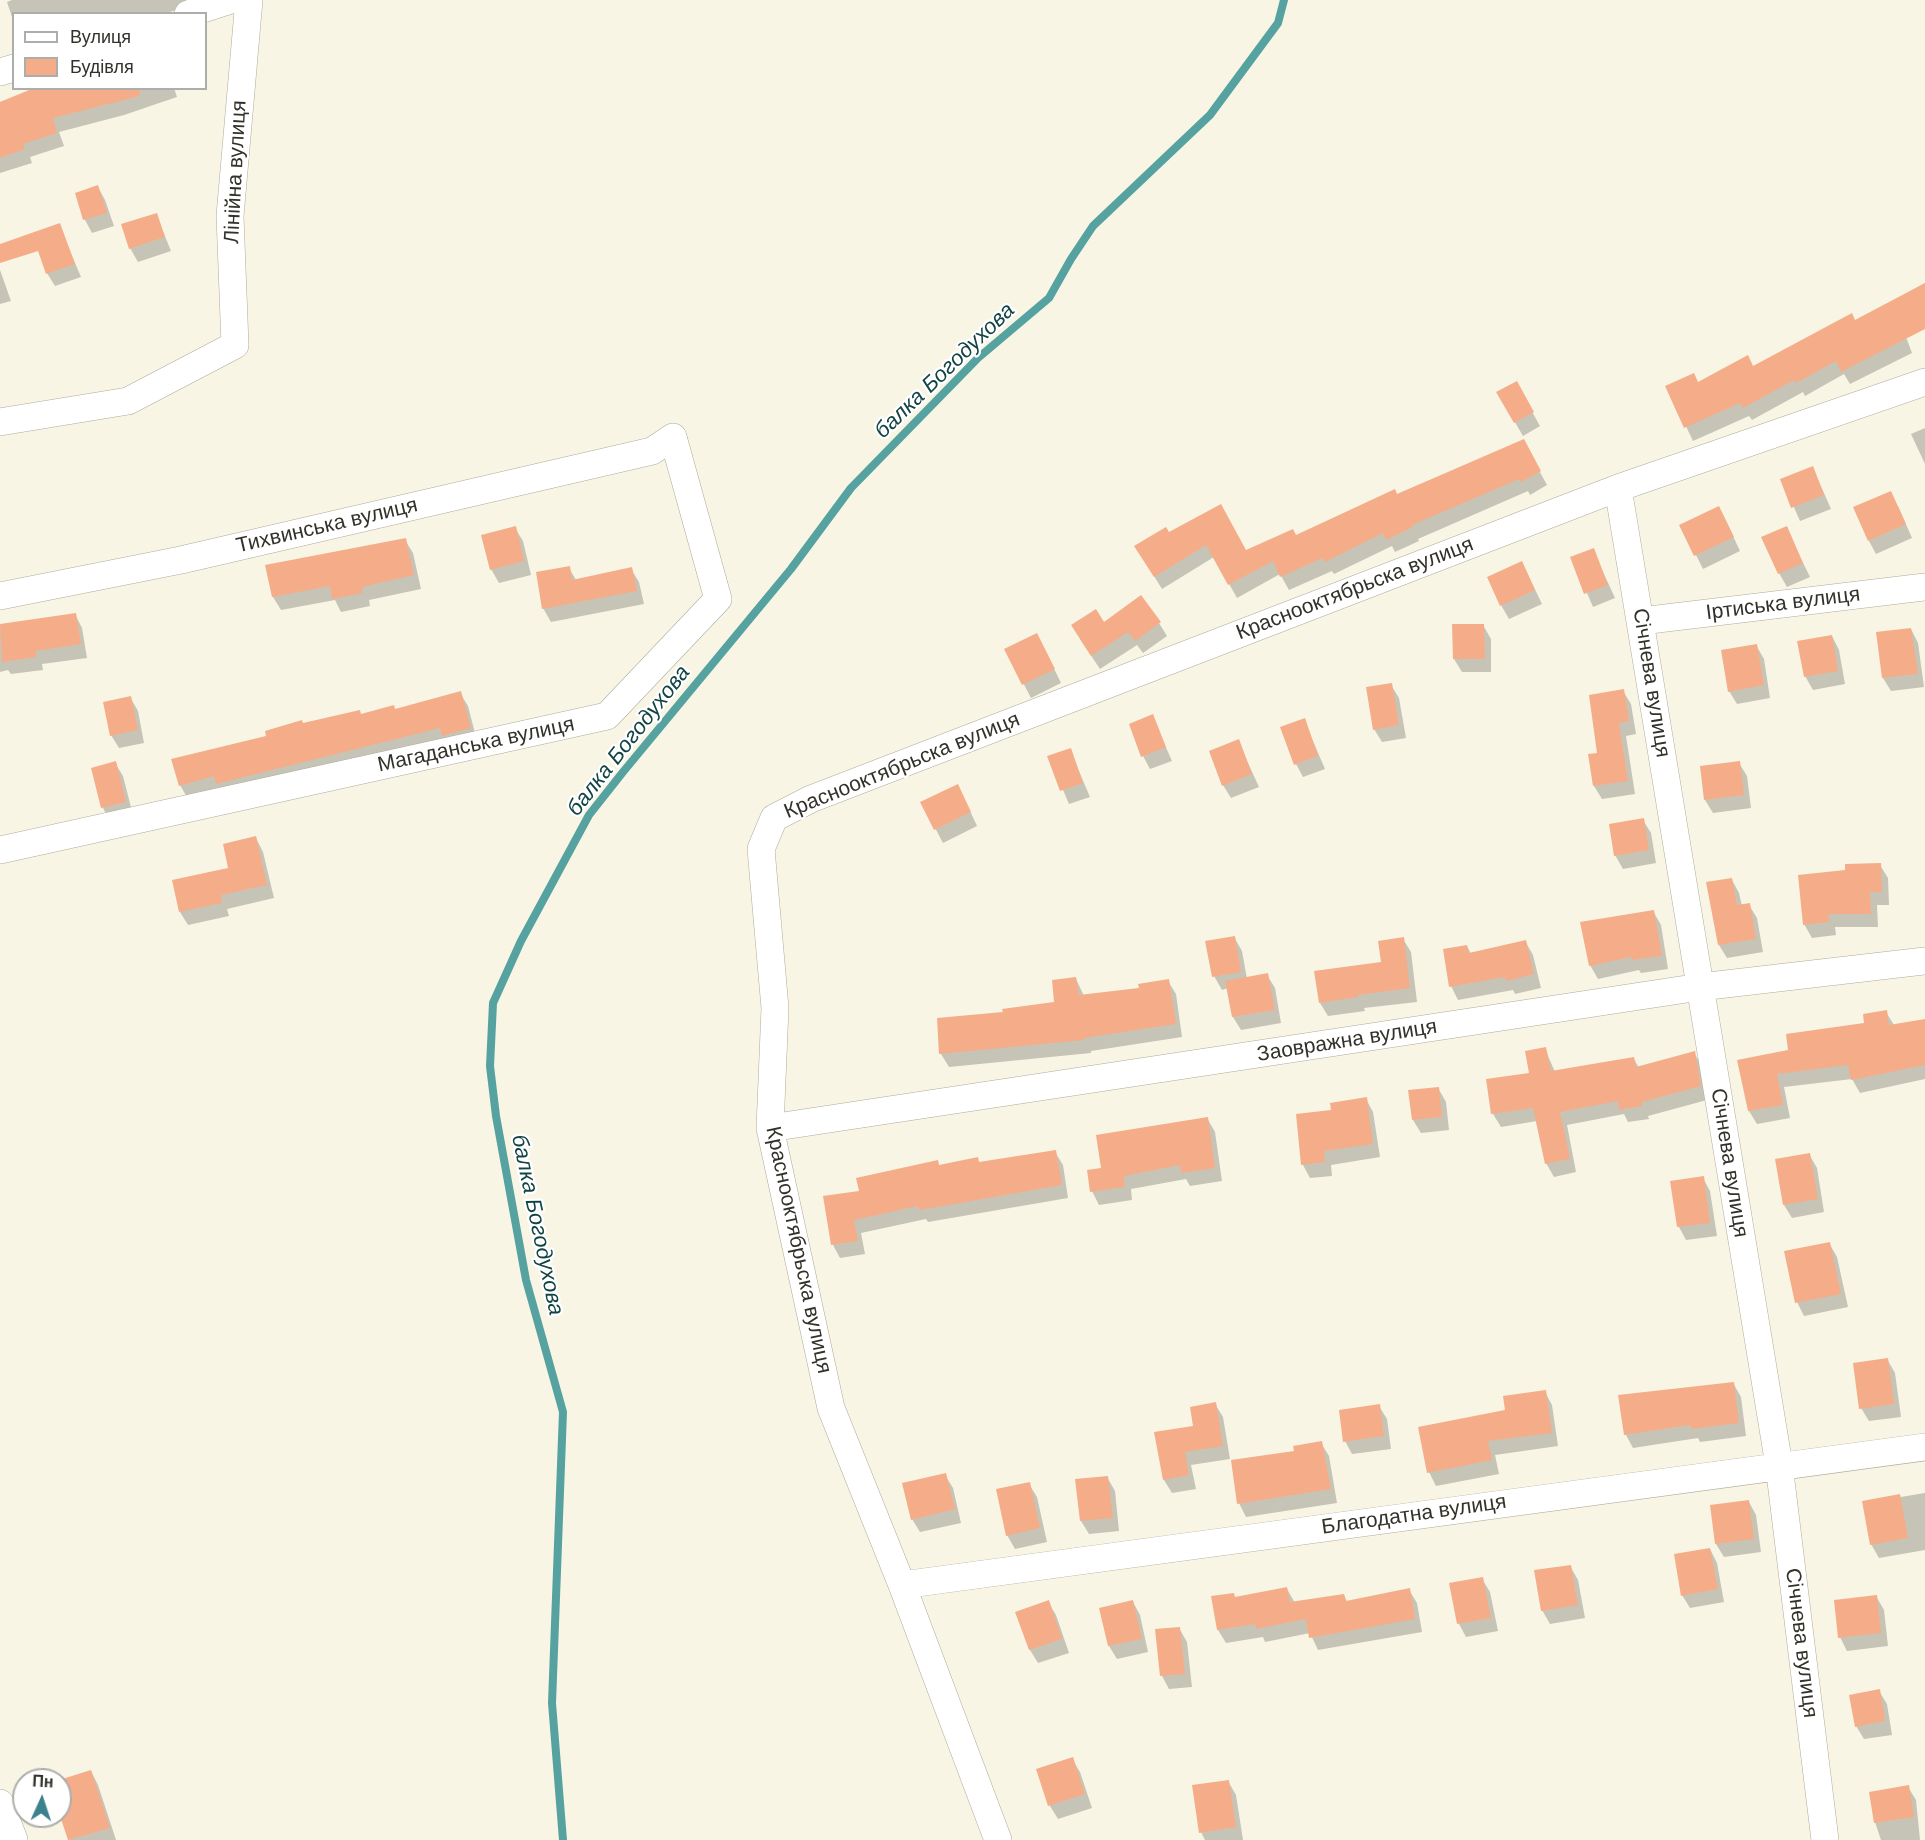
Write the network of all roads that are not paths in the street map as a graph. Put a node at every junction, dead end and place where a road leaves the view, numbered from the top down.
1 (231, 0) edge
2 (249, 0) edge
3 (194, 12) edge
4 (1925, 381) edge
5 (0, 422) edge
6 (652, 451) joint
7 (1618, 488) junction
8 (1925, 587) edge
9 (0, 597) edge
10 (1641, 621) junction
11 (0, 850) edge
12 (1925, 961) edge
13 (1700, 987) junction
14 (770, 1128) junction
15 (1925, 1447) edge
16 (1779, 1465) junction
17 (903, 1585) junction
18 (0, 1803) edge
19 (14, 1840) edge
20 (998, 1840) edge
21 (1825, 1840) edge

1 - 3 street
2 - 5 street, Лінійна вулиця
4 - 7 street, Краснооктябрьска вулиця
6 - 9 street, Тихвинська вулиця
6 - 11 street, Магаданська вулиця
7 - 10 street, Січнева вулиця
7 - 14 street, Краснооктябрьска вулиця
8 - 10 street, Іртиська вулиця
10 - 13 street, Січнева вулиця
12 - 13 street, Заовражна вулиця
13 - 14 street, Заовражна вулиця
13 - 16 street, Січнева вулиця
14 - 17 street, Краснооктябрьска вулиця
15 - 16 street, Благодатна вулиця
16 - 17 street, Благодатна вулиця
16 - 21 street, Січнева вулиця
17 - 20 street, Краснооктябрьска вулиця
18 - 19 street

